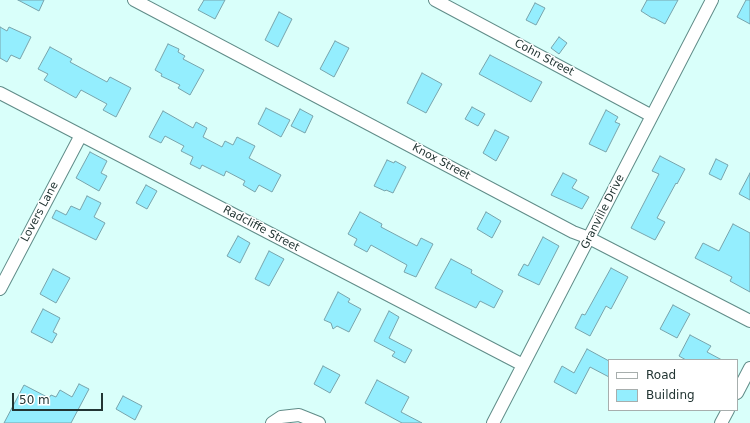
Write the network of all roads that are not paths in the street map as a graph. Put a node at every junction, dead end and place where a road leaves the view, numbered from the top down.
1 (134, 0) edge
2 (435, 0) edge
3 (712, 0) edge
4 (0, 93) edge
5 (652, 116) junction
6 (81, 135) junction
7 (589, 238) junction
8 (0, 289) edge
9 (750, 321) edge
10 (523, 365) junction
11 (750, 368) edge
12 (738, 391) edge
13 (728, 411) edge
14 (272, 423) edge
15 (319, 423) edge
16 (493, 423) edge
17 (722, 423) edge

1 - 7 street, Knox Street
2 - 5 street, Cohn Street
3 - 5 street, Granville Drive
4 - 6 street, Radcliffe Street
5 - 7 street, Granville Drive
6 - 8 street, Lovers Lane
6 - 10 street, Radcliffe Street
7 - 9 street, Knox Street
7 - 10 street, Granville Drive
10 - 16 street, Granville Drive
11 - 12 street
13 - 17 street
14 - 15 street

